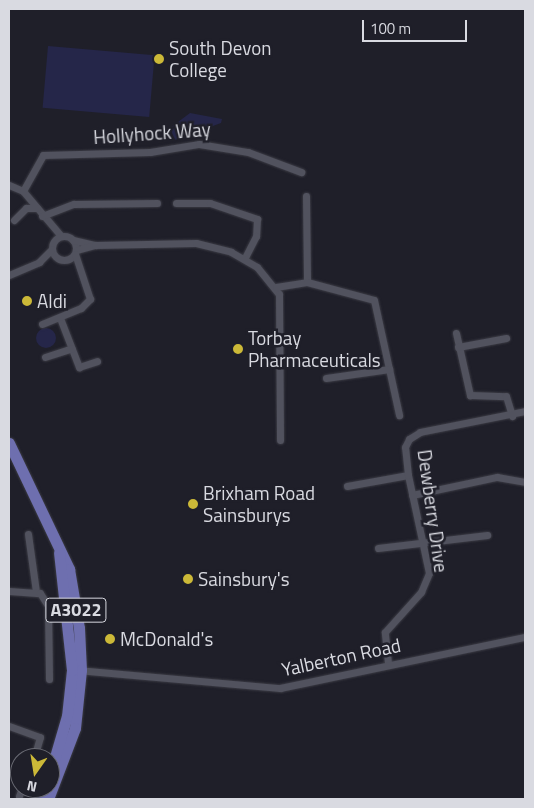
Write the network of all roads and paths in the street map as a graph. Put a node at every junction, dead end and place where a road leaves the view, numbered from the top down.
1 (301, 172) dead end
2 (9, 185) edge
3 (23, 192) junction
4 (306, 196) dead end
5 (157, 203) dead end
6 (176, 203) dead end
7 (37, 208) junction
8 (42, 216) junction
9 (14, 220) dead end
10 (49, 226) junction
11 (61, 236) junction
12 (73, 240) junction
13 (95, 245) junction
14 (53, 246) junction
15 (76, 252) junction
16 (245, 258) junction
17 (58, 259) junction
18 (67, 261) junction
19 (40, 262) junction
20 (78, 266) junction
21 (9, 275) edge
22 (307, 282) junction
23 (276, 286) junction
24 (60, 318) junction
25 (42, 324) dead end
26 (456, 333) dead end
27 (506, 338) dead end
28 (458, 347) junction
29 (72, 348) junction
30 (45, 357) dead end
31 (97, 361) dead end
32 (388, 369) junction
33 (326, 378) dead end
34 (525, 411) edge
35 (399, 415) dead end
36 (512, 416) junction
37 (280, 440) dead end
38 (9, 444) edge
39 (408, 475) junction
40 (525, 482) edge
41 (347, 486) dead end
42 (412, 495) junction
43 (28, 534) dead end
44 (487, 535) dead end
45 (424, 544) junction
46 (378, 548) dead end
47 (9, 591) edge
48 (36, 592) junction
49 (525, 637) edge
50 (388, 662) junction
51 (76, 670) junction
52 (49, 679) dead end
53 (9, 726) edge
54 (37, 748) edge
55 (58, 748) edge
56 (48, 799) edge

1 - 3 street, Hollyhock Way
2 - 3 street
3 - 7 street
4 - 22 street
5 - 8 street
6 - 16 street
7 - 8 street
7 - 9 street
8 - 10 street
10 - 11 street
10 - 14 street
11 - 12 street
11 - 14 street
12 - 13 street
12 - 15 street
13 - 15 street
13 - 16 street
14 - 17 street
14 - 19 street
15 - 18 street
15 - 20 street
16 - 23 street
17 - 18 street
17 - 19 street
18 - 20 street
19 - 21 street
20 - 24 street
22 - 23 street
22 - 32 street
23 - 37 street
24 - 25 street
24 - 29 street
26 - 28 street
27 - 28 street
28 - 36 street
29 - 30 street
29 - 31 street
32 - 33 street
32 - 35 street
34 - 36 street, Dewberry Drive
36 - 39 street, Dewberry Drive
38 - 51 main road, A3022
39 - 41 street
39 - 42 street, Dewberry Drive
40 - 42 street
42 - 45 street, Dewberry Drive
43 - 48 street
44 - 45 street
45 - 46 street
45 - 50 street, Dewberry Drive
47 - 48 street
48 - 52 street
49 - 50 street, Yalberton Road
50 - 51 street, Yalberton Road
51 - 55 main road, A3022
51 - 56 main road, A3022
53 - 54 street

